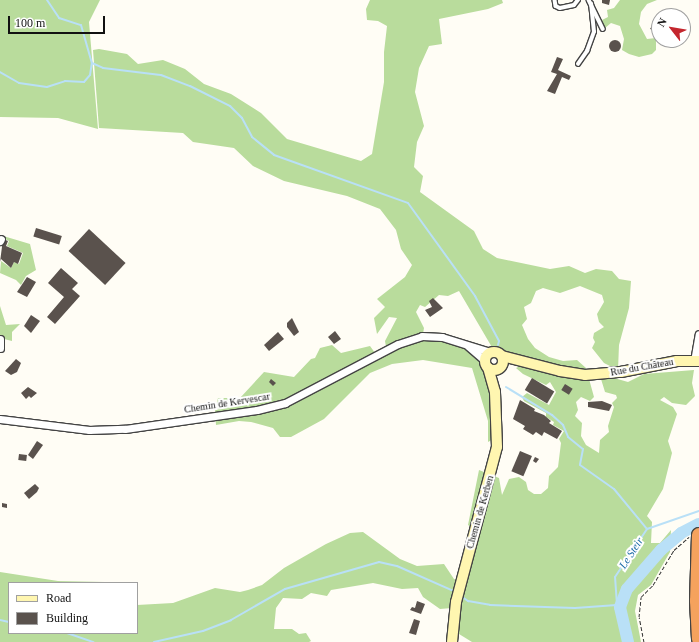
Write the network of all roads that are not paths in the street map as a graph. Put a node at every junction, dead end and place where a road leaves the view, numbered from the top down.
1 (555, 0) edge
2 (578, 0) edge
3 (589, 0) edge
4 (591, 4) junction
5 (603, 30) dead end
6 (578, 64) dead end
7 (699, 334) edge
8 (0, 339) edge
9 (0, 348) edge
10 (697, 361) edge
11 (494, 362) junction
12 (0, 419) edge
13 (697, 536) edge
14 (699, 637) edge
15 (452, 642) edge

1 - 2 lane
3 - 4 lane
4 - 5 lane
4 - 6 lane
7 - 10 street
8 - 9 street
10 - 11 street, Rue du Château
11 - 12 street, Chemin de Kervescar
11 - 15 street, Chemin de Kerben
13 - 14 highway

